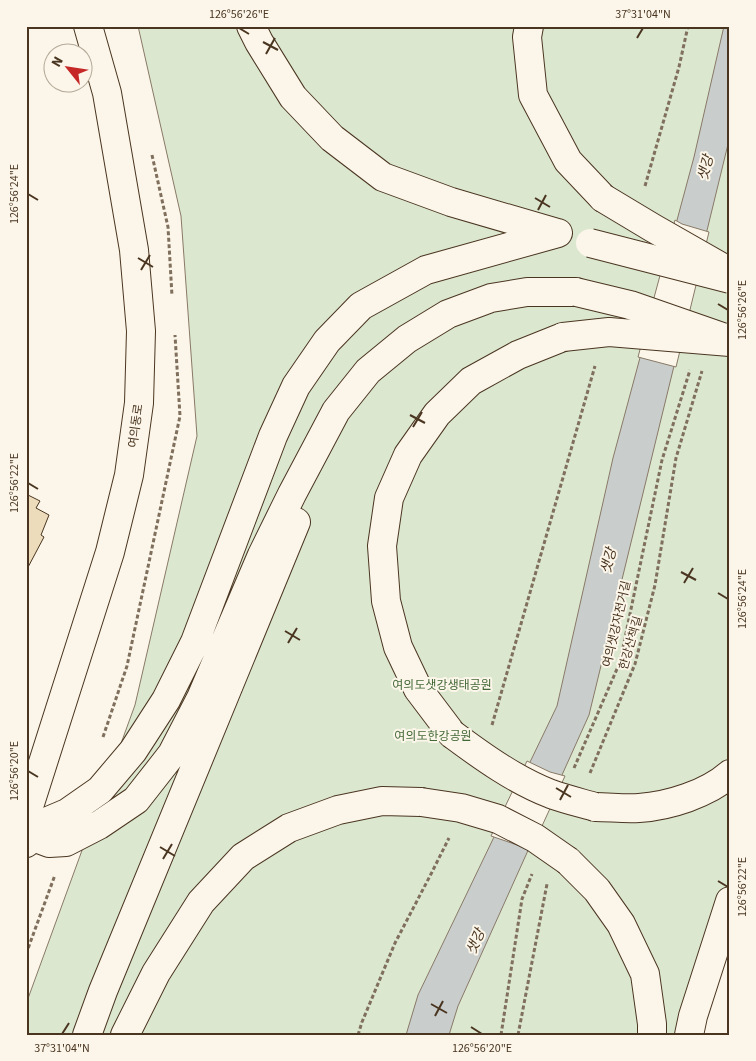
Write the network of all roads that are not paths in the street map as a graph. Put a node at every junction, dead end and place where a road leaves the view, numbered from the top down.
1 (88, 26) edge
2 (251, 26) edge
3 (529, 26) edge
4 (558, 233) junction
5 (730, 272) edge
6 (730, 278) edge
7 (407, 339) junction
8 (730, 341) edge
9 (730, 774) edge
10 (26, 816) edge
11 (26, 842) edge
12 (730, 901) edge
13 (87, 1035) edge
14 (125, 1035) edge
15 (652, 1035) edge
16 (689, 1035) edge

1 - 10 main road, 여의동로
2 - 4 main road
3 - 5 main road, bridge
4 - 6 main road, bridge
4 - 11 main road
7 - 8 main road, bridge
7 - 11 main road
7 - 13 main road
8 - 9 main road, bridge
12 - 16 main road
14 - 15 main road, bridge

